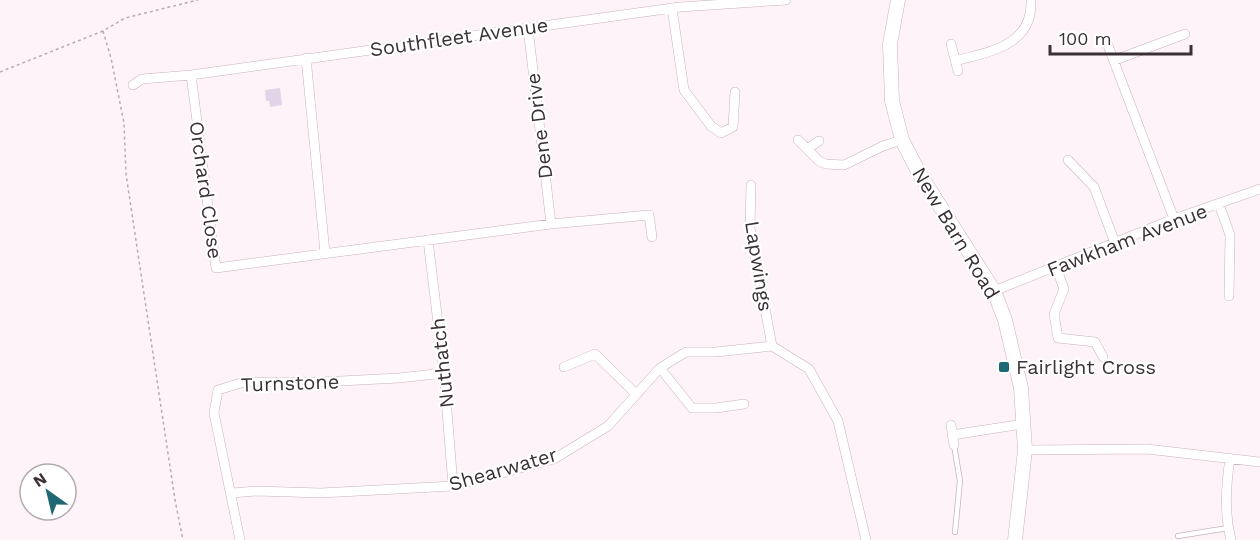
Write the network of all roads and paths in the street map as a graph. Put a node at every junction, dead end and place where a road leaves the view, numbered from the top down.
1 (198, 0) edge
2 (786, 0) edge
3 (898, 0) edge
4 (1031, 0) edge
5 (677, 5) edge
6 (528, 28) junction
7 (103, 31) junction
8 (1185, 34) dead end
9 (1107, 43) dead end
10 (951, 44) dead end
11 (306, 58) junction
12 (1115, 60) junction
13 (956, 61) junction
14 (958, 71) dead end
15 (0, 72) edge
16 (191, 75) junction
17 (134, 85) dead end
18 (735, 92) dead end
19 (798, 140) dead end
20 (902, 140) junction
21 (819, 141) dead end
22 (807, 149) junction
23 (1068, 160) dead end
24 (751, 185) dead end
25 (1260, 189) edge
26 (1219, 204) junction
27 (1174, 219) junction
28 (551, 224) junction
29 (652, 237) dead end
30 (428, 240) junction
31 (1115, 243) junction
32 (325, 253) junction
33 (1056, 267) junction
34 (994, 291) junction
35 (1229, 296) dead end
36 (772, 346) junction
37 (1103, 357) dead end
38 (564, 367) dead end
39 (660, 368) junction
40 (444, 373) junction
41 (636, 394) junction
42 (744, 404) dead end
43 (1023, 424) junction
44 (951, 425) dead end
45 (952, 435) junction
46 (954, 445) joint
47 (1025, 450) junction
48 (1230, 458) junction
49 (1260, 462) edge
50 (453, 486) junction
51 (232, 493) junction
52 (1228, 528) junction
53 (955, 532) dead end
54 (1178, 536) dead end
55 (183, 540) edge
56 (240, 540) edge
57 (866, 540) edge
58 (1015, 540) edge
59 (1231, 540) edge

1 - 7 path
2 - 5 street, Southfleet Avenue
3 - 20 street, New Barn Road
4 - 13 street
5 - 6 street, Southfleet Avenue
5 - 18 street
6 - 11 street, Southfleet Avenue
6 - 28 street, Dene Drive
7 - 15 path
7 - 55 path
8 - 12 street
9 - 12 street
10 - 13 street
11 - 16 street, Southfleet Avenue
11 - 32 street
12 - 27 street
13 - 14 street
16 - 17 street, Southfleet Avenue
16 - 32 street, Orchard Close
19 - 22 street
20 - 22 street
20 - 34 street, New Barn Road
21 - 22 street
23 - 31 street
24 - 36 street, Lapwings
25 - 26 street, Fawkham Avenue
26 - 27 street, Fawkham Avenue
26 - 35 street
27 - 31 street, Fawkham Avenue
28 - 29 street
28 - 30 street
30 - 32 street, Orchard Close
30 - 40 street, Nuthatch
31 - 33 street, Fawkham Avenue
33 - 34 street, Fawkham Avenue
33 - 37 street
34 - 43 street, New Barn Road
36 - 39 street, Shearwater
36 - 57 street
38 - 41 street
39 - 41 street, Shearwater
39 - 42 street
40 - 50 street, Nuthatch
40 - 51 street, Turnstone
41 - 50 street, Shearwater
43 - 45 street
43 - 47 street, New Barn Road
44 - 45 street
45 - 46 street
46 - 53 lane
47 - 48 street
47 - 58 street, New Barn Road
48 - 49 street
48 - 52 street
50 - 51 street, Shearwater
51 - 56 street, Turnstone
52 - 54 lane
52 - 59 street

